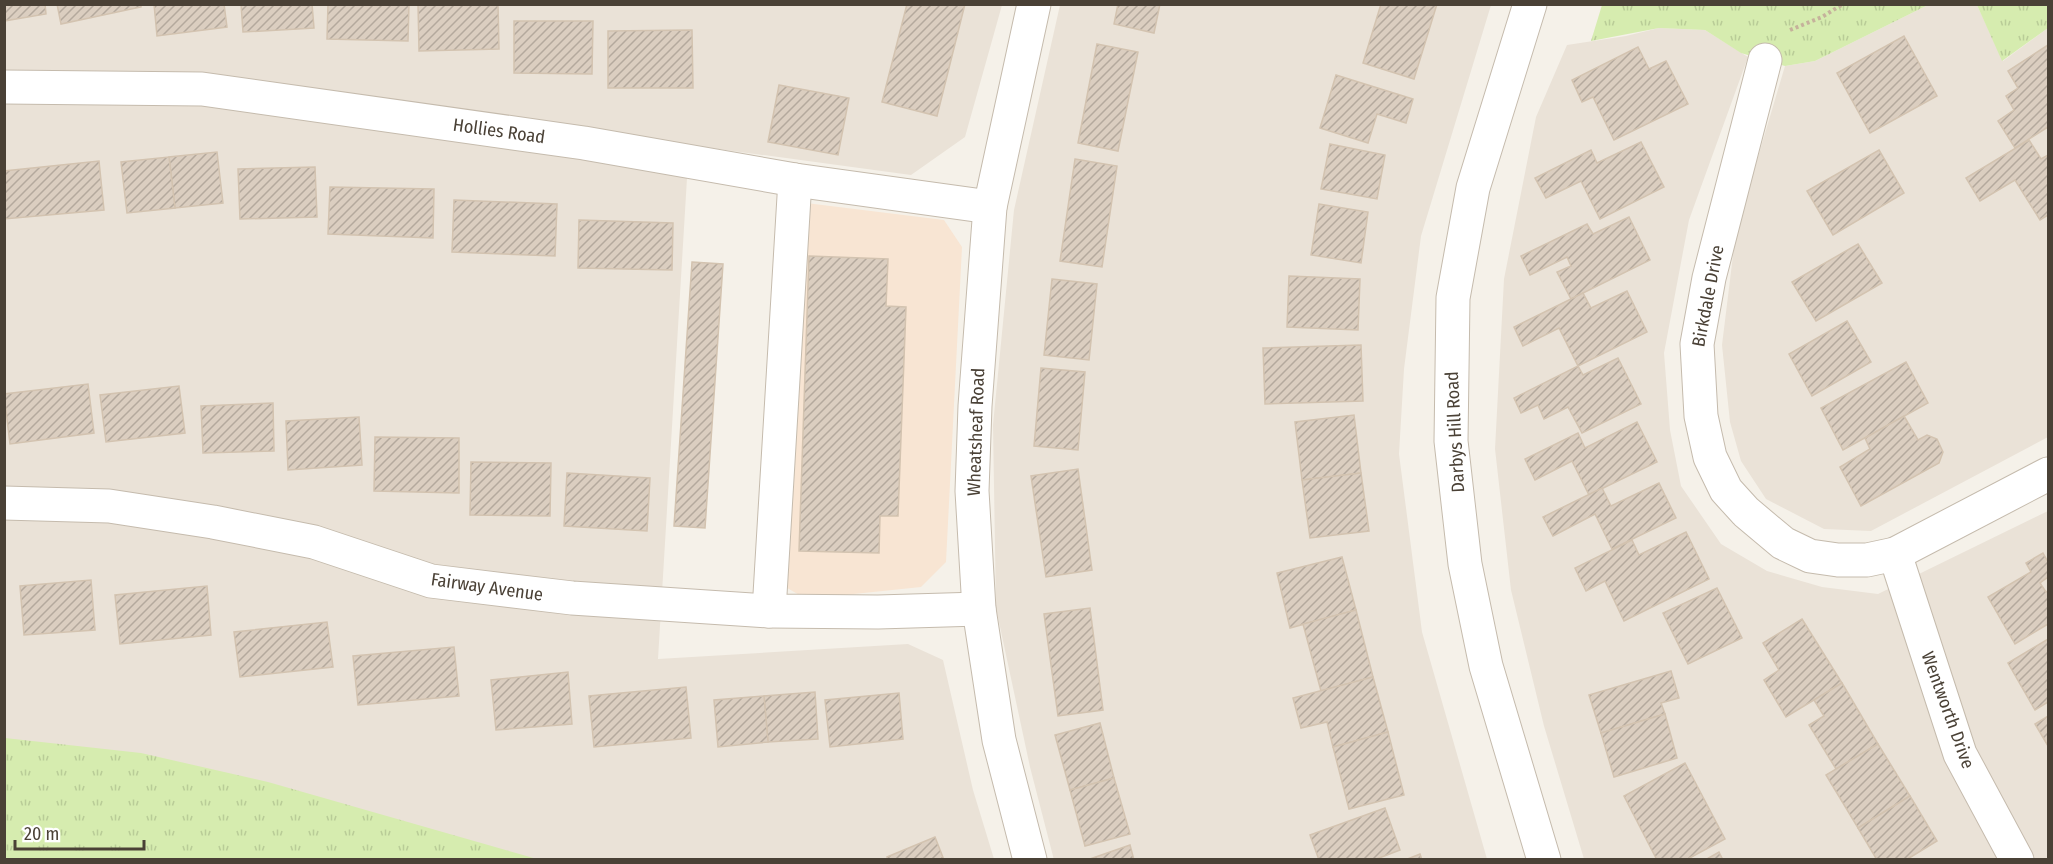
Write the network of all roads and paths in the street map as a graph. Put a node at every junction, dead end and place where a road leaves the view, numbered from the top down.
1 (1034, 4) edge
2 (1530, 4) edge
3 (1843, 4) edge
4 (1765, 60) joint
5 (4, 87) edge
6 (795, 180) junction
7 (990, 207) junction
8 (2049, 474) edge
9 (4, 503) edge
10 (1895, 554) junction
11 (979, 609) junction
12 (770, 611) junction
13 (1030, 860) edge
14 (1544, 860) edge
15 (2017, 860) edge

1 - 7 street, Wheatsheaf Road
2 - 14 street, Darbys Hill Road
3 - 4 path
4 - 10 street, Birkdale Drive
5 - 6 street, Hollies Road
6 - 7 street, Hollies Road
6 - 12 street
7 - 11 street, Wheatsheaf Road
8 - 10 street, Birkdale Drive
9 - 12 street, Fairway Avenue
10 - 15 street, Wentworth Drive
11 - 12 street, Fairway Avenue
11 - 13 street, Wheatsheaf Road

